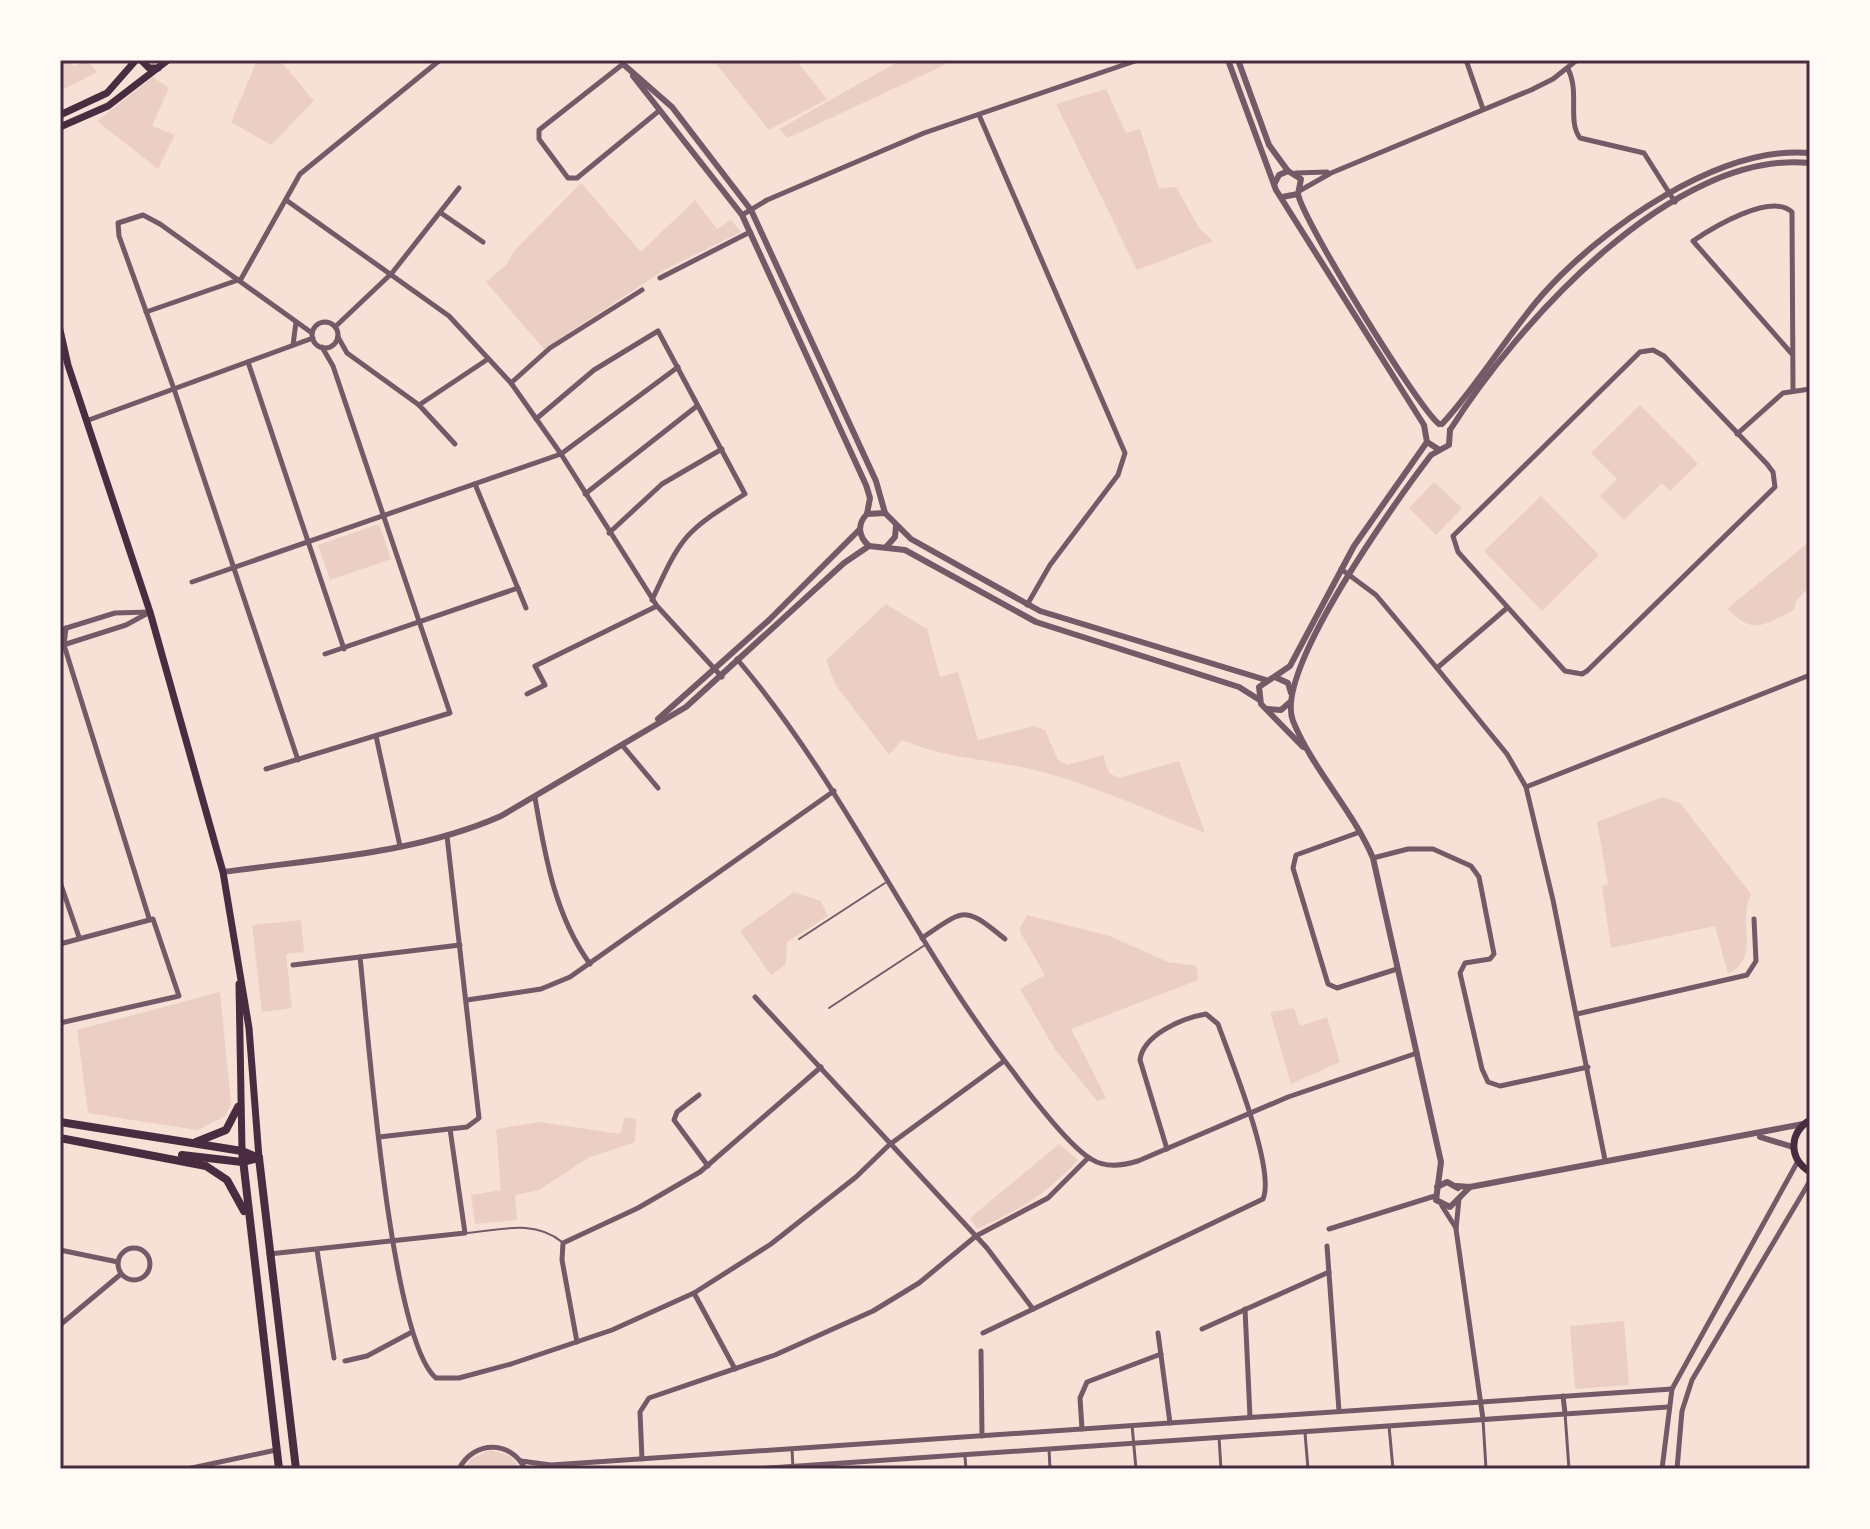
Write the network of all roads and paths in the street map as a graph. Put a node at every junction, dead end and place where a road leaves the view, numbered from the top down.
1 (139, 60) edge
2 (168, 60) edge
3 (440, 60) edge
4 (1138, 60) edge
5 (1228, 60) edge
6 (1238, 60) edge
7 (1466, 60) edge
8 (1577, 60) edge
9 (622, 62) edge
10 (158, 68) junction
11 (1568, 69) junction
12 (661, 109) junction
13 (1483, 109) junction
14 (60, 114) edge
15 (979, 115) junction
16 (60, 127) edge
17 (1810, 153) edge
18 (1810, 163) edge
19 (1336, 170) junction
20 (1288, 171) junction
21 (1296, 173) junction
22 (1275, 183) junction
23 (459, 188) dead end
24 (1300, 192) junction
25 (1670, 194) junction
26 (1280, 195) junction
27 (286, 200) junction
28 (1675, 202) junction
29 (751, 210) junction
30 (441, 213) junction
31 (742, 215) junction
32 (750, 232) junction
33 (483, 242) dead end
34 (392, 273) junction
35 (660, 278) dead end
36 (241, 279) junction
37 (642, 290) dead end
38 (146, 312) junction
39 (296, 321) junction
40 (335, 327) junction
41 (60, 330) edge
42 (313, 336) junction
43 (338, 337) junction
44 (293, 345) junction
45 (322, 347) junction
46 (60, 348) edge
47 (1792, 354) junction
48 (488, 359) junction
49 (248, 362) junction
50 (68, 365) junction
51 (678, 367) junction
52 (511, 383) junction
53 (174, 389) junction
54 (1810, 389) edge
55 (1793, 391) junction
56 (419, 405) junction
57 (697, 406) junction
58 (536, 419) junction
59 (86, 421) junction
60 (1440, 424) junction
61 (1450, 430) junction
62 (1426, 433) junction
63 (1737, 434) junction
64 (1427, 442) junction
65 (455, 444) dead end
66 (722, 449) junction
67 (1439, 450) junction
68 (561, 454) junction
69 (475, 484) junction
70 (585, 494) junction
71 (885, 513) junction
72 (867, 514) junction
73 (383, 516) junction
74 (896, 526) junction
75 (859, 530) junction
76 (609, 533) junction
77 (308, 543) junction
78 (869, 546) junction
79 (887, 546) junction
80 (234, 568) junction
81 (1341, 569) junction
82 (1349, 573) junction
83 (192, 582) dead end
84 (518, 588) junction
85 (654, 603) junction
86 (1027, 605) junction
87 (526, 608) dead end
88 (1507, 608) junction
89 (150, 612) junction
90 (420, 622) junction
91 (63, 629) edge
92 (62, 645) edge
93 (344, 649) junction
94 (732, 653) junction
95 (325, 654) dead end
96 (739, 662) junction
97 (715, 668) junction
98 (1437, 668) junction
99 (1810, 675) edge
100 (722, 677) junction
101 (1269, 679) junction
102 (527, 694) dead end
103 (1291, 697) junction
104 (1258, 699) junction
105 (1264, 707) junction
106 (650, 727) junction
107 (376, 736) junction
108 (622, 745) junction
109 (1314, 758) junction
110 (298, 760) junction
111 (266, 769) dead end
112 (1526, 787) junction
113 (658, 788) dead end
114 (834, 791) junction
115 (535, 798) junction
116 (1361, 832) junction
117 (447, 836) junction
118 (400, 846) junction
119 (1373, 858) junction
120 (223, 872) junction
121 (887, 881) junction
122 (60, 882) edge
123 (151, 918) junction
124 (1754, 919) dead end
125 (79, 937) junction
126 (922, 938) junction
127 (799, 939) dead end
128 (1005, 939) dead end
129 (60, 944) edge
130 (926, 944) junction
131 (460, 945) junction
132 (360, 957) junction
133 (590, 964) junction
134 (293, 965) dead end
135 (1397, 969) junction
136 (240, 970) junction
137 (755, 997) dead end
138 (467, 1000) junction
139 (829, 1008) dead end
140 (1577, 1014) junction
141 (60, 1023) edge
142 (1417, 1053) junction
143 (1004, 1061) junction
144 (821, 1067) junction
145 (1588, 1067) junction
146 (699, 1095) dead end
147 (238, 1107) junction
148 (1249, 1114) junction
149 (60, 1122) edge
150 (1806, 1122) edge
151 (450, 1129) junction
152 (379, 1137) junction
153 (1753, 1137) junction
154 (63, 1139) edge
155 (188, 1144) junction
156 (889, 1145) junction
157 (1793, 1147) junction
158 (1167, 1149) junction
159 (242, 1151) junction
160 (162, 1154) junction
161 (259, 1158) junction
162 (1088, 1158) junction
163 (1605, 1160) junction
164 (1798, 1161) junction
165 (242, 1162) junction
166 (1441, 1162) junction
167 (708, 1166) junction
168 (1810, 1172) edge
169 (1810, 1181) edge
170 (1454, 1184) junction
171 (1470, 1187) junction
172 (1435, 1193) junction
173 (1460, 1197) junction
174 (1442, 1206) junction
175 (247, 1219) junction
176 (1329, 1229) dead end
177 (1456, 1229) junction
178 (465, 1233) junction
179 (976, 1236) junction
180 (394, 1241) junction
181 (563, 1243) junction
182 (1327, 1246) dead end
183 (60, 1250) edge
184 (317, 1250) junction
185 (268, 1254) junction
186 (118, 1262) junction
187 (1329, 1272) junction
188 (121, 1274) junction
189 (694, 1293) junction
190 (1033, 1309) junction
191 (1245, 1309) junction
192 (60, 1325) edge
193 (1202, 1329) dead end
194 (412, 1332) junction
195 (983, 1333) dead end
196 (1158, 1333) dead end
197 (577, 1342) junction
198 (981, 1351) dead end
199 (1161, 1354) junction
200 (334, 1358) dead end
201 (345, 1361) dead end
202 (735, 1369) junction
203 (1672, 1389) junction
204 (1563, 1396) junction
205 (1482, 1402) junction
206 (1668, 1407) junction
207 (1339, 1411) junction
208 (1565, 1413) junction
209 (1250, 1417) junction
210 (1483, 1419) junction
211 (1170, 1423) junction
212 (1132, 1425) junction
213 (1389, 1426) junction
214 (1082, 1429) junction
215 (1305, 1431) junction
216 (982, 1436) junction
217 (1219, 1437) junction
218 (1134, 1443) junction
219 (792, 1449) junction
220 (1049, 1449) junction
221 (277, 1450) junction
222 (965, 1455) junction
223 (642, 1459) junction
224 (882, 1460) junction
225 (521, 1461) junction
226 (792, 1468) edge
227 (187, 1469) edge
228 (279, 1469) edge
229 (296, 1469) edge
230 (459, 1469) edge
231 (525, 1469) edge
232 (753, 1469) edge
233 (883, 1469) edge
234 (966, 1469) edge
235 (1050, 1469) edge
236 (1136, 1469) edge
237 (1221, 1469) edge
238 (1308, 1469) edge
239 (1393, 1469) edge
240 (1486, 1469) edge
241 (1569, 1469) edge
242 (1662, 1469) edge
243 (1677, 1469) edge

1 - 10 main road
1 - 14 main road
2 - 10 main road
3 - 27 street
4 - 15 street
5 - 22 street
6 - 20 street
7 - 13 street
8 - 11 street
9 - 12 street
9 - 12 street
9 - 29 street
10 - 16 main road
11 - 13 street
11 - 25 street
12 - 31 street
13 - 19 street
15 - 29 street
15 - 86 street
17 - 25 street
18 - 28 street
19 - 21 street
19 - 24 street
20 - 21 street
20 - 22 street
21 - 24 street
22 - 26 street
23 - 30 street
24 - 26 street
24 - 60 street
25 - 28 street
25 - 60 street
26 - 62 street
27 - 34 street
27 - 36 street
28 - 61 street
29 - 31 street
29 - 71 street
30 - 33 street
30 - 34 street
31 - 32 street
32 - 35 street
32 - 72 street
34 - 40 street
34 - 48 street
36 - 38 street
36 - 38 street
36 - 39 street
37 - 52 street
38 - 53 street
39 - 42 street
39 - 44 street
40 - 42 street
40 - 43 street
41 - 50 main road
42 - 44 street
42 - 45 street
43 - 45 street
43 - 56 street
44 - 49 street
45 - 73 street
46 - 50 main road
47 - 47 street
47 - 55 street
48 - 52 street
48 - 56 street
49 - 53 street
49 - 77 street
50 - 59 main road
51 - 57 street
51 - 58 street
51 - 68 street
52 - 58 street
53 - 59 street
53 - 80 street
54 - 55 street
55 - 63 street
56 - 65 street
57 - 66 street
57 - 70 street
58 - 68 street
59 - 89 main road
60 - 61 street
60 - 62 street
61 - 67 street
62 - 64 street
63 - 88 street
63 - 88 street
64 - 67 street
64 - 81 street
66 - 76 street
66 - 85 street
67 - 82 street
68 - 69 street
68 - 70 street
69 - 73 street
69 - 84 street
70 - 76 street
71 - 72 street
71 - 74 street
72 - 75 street
73 - 77 street
73 - 90 street
74 - 79 street
74 - 86 street
75 - 78 street
75 - 94 street
76 - 85 street
77 - 80 street
77 - 93 street
78 - 79 street
78 - 96 street
79 - 104 street
80 - 83 street
80 - 110 street
81 - 82 street
81 - 101 street
82 - 98 street
82 - 103 street
84 - 87 street
84 - 90 street
85 - 97 street
85 - 102 street
86 - 101 street
88 - 98 street
89 - 91 street
89 - 92 street
89 - 120 main road
90 - 93 street
90 - 107 street
91 - 92 street
92 - 123 street
93 - 95 street
94 - 96 street
94 - 97 street
96 - 100 street
96 - 114 street
97 - 100 street
97 - 106 street
98 - 112 street
99 - 112 street
100 - 106 street
101 - 103 street
101 - 104 street
103 - 105 street
103 - 109 street
104 - 105 street
105 - 109 street
106 - 108 street
107 - 110 street
107 - 118 street
108 - 113 street
108 - 115 street
109 - 116 street
110 - 111 street
112 - 140 street
114 - 121 street
114 - 133 street
115 - 117 street
115 - 133 street
116 - 119 street
116 - 135 street
117 - 118 street
117 - 131 street
118 - 120 street
119 - 135 street
119 - 145 street
120 - 136 main road
121 - 126 street
121 - 127 lane
122 - 125 street
123 - 125 street
123 - 141 street
124 - 140 street
125 - 129 street
126 - 128 street
126 - 130 street
130 - 139 lane
130 - 143 street
131 - 132 street
131 - 138 street
132 - 134 street
132 - 152 street
133 - 138 street
135 - 142 street
136 - 147 main road
136 - 161 main road
137 - 144 street
138 - 151 street
140 - 145 street
142 - 148 street
142 - 166 street
143 - 156 street
143 - 162 street
144 - 156 street
144 - 167 street
145 - 163 street
146 - 167 street
147 - 155 highway
147 - 159 main road
148 - 158 street
148 - 158 street
148 - 190 street
149 - 155 highway
150 - 153 street
150 - 157 main road
151 - 152 street
151 - 178 street
152 - 180 street
153 - 157 street
153 - 163 street
154 - 160 highway
155 - 159 highway
156 - 179 street
156 - 189 street
157 - 164 main road
158 - 162 street
159 - 161 highway
159 - 165 highway
160 - 165 highway
160 - 175 highway
161 - 165 highway
161 - 185 highway
162 - 179 street
163 - 171 street
164 - 168 main road
164 - 203 street
165 - 175 highway
166 - 170 street
166 - 172 street
167 - 181 street
169 - 243 street
170 - 171 street
170 - 172 street
170 - 173 street
171 - 173 street
172 - 174 street
172 - 176 street
173 - 174 street
173 - 177 street
174 - 177 street
175 - 221 highway
177 - 205 street
178 - 180 street
178 - 181 lane
179 - 190 street
179 - 202 street
180 - 184 street
180 - 194 street
181 - 197 street
182 - 187 street
183 - 186 street
184 - 185 street
184 - 200 street
185 - 229 highway
186 - 188 street
186 - 188 street
187 - 191 street
187 - 207 street
188 - 192 street
189 - 197 street
189 - 202 street
190 - 195 street
191 - 193 street
191 - 209 street
194 - 197 street
194 - 201 street
196 - 199 street
198 - 216 street
199 - 211 street
199 - 214 street
202 - 223 street
203 - 204 street
203 - 206 street
204 - 205 street
204 - 208 street
205 - 207 street
205 - 210 street
206 - 208 street
206 - 242 street
207 - 209 street
208 - 210 street
208 - 241 street
209 - 211 street
210 - 213 street
210 - 240 street
211 - 212 street
212 - 214 street
212 - 218 street
213 - 215 street
213 - 239 street
214 - 216 street
215 - 217 street
215 - 238 street
216 - 219 street
217 - 218 street
217 - 237 street
218 - 220 street
218 - 236 street
219 - 223 street
219 - 226 street
220 - 222 street
220 - 235 street
221 - 227 street
221 - 228 highway
222 - 224 street
222 - 234 street
223 - 225 street
224 - 226 street
224 - 233 street
225 - 230 street
225 - 231 street
226 - 232 street

